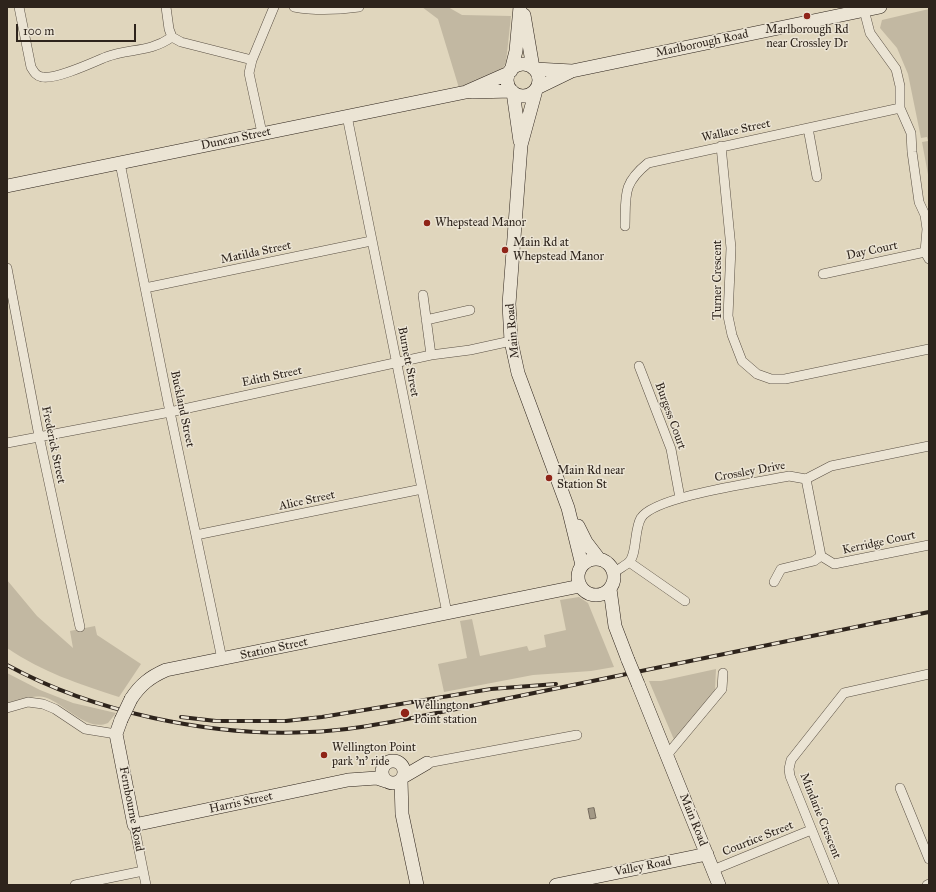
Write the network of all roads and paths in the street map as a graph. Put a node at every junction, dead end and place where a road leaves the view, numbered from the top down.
1 (19, 7) edge
2 (166, 7) edge
3 (274, 7) edge
4 (294, 7) edge
5 (359, 7) edge
6 (521, 7) edge
7 (880, 7) edge
8 (864, 10) junction
9 (172, 37) junction
10 (252, 60) junction
11 (534, 68) junction
12 (572, 71) junction
13 (510, 72) junction
14 (537, 89) junction
15 (466, 92) junction
16 (512, 92) junction
17 (900, 108) junction
18 (347, 116) junction
19 (808, 128) junction
20 (262, 133) junction
21 (521, 145) junction
22 (721, 146) junction
23 (120, 163) junction
24 (817, 177) dead end
25 (7, 186) edge
26 (626, 226) dead end
27 (371, 241) junction
28 (927, 256) edge
29 (7, 268) edge
30 (823, 274) dead end
31 (145, 288) junction
32 (423, 295) dead end
33 (470, 310) dead end
34 (426, 320) junction
35 (511, 341) junction
36 (929, 349) edge
37 (431, 356) junction
38 (396, 363) junction
39 (639, 366) dead end
40 (170, 412) junction
41 (39, 436) junction
42 (7, 443) edge
43 (929, 446) edge
44 (806, 479) junction
45 (422, 490) junction
46 (680, 498) junction
47 (568, 508) junction
48 (196, 535) junction
49 (929, 544) edge
50 (821, 556) junction
51 (599, 559) junction
52 (630, 562) junction
53 (582, 565) junction
54 (614, 573) junction
55 (774, 582) dead end
56 (580, 586) junction
57 (610, 589) junction
58 (593, 596) junction
59 (685, 601) dead end
60 (447, 613) junction
61 (615, 626) junction
62 (80, 627) dead end
63 (222, 659) junction
64 (723, 673) dead end
65 (929, 674) edge
66 (7, 708) edge
67 (116, 734) junction
68 (577, 735) dead end
69 (667, 755) junction
70 (400, 764) junction
71 (427, 764) junction
72 (384, 765) junction
73 (402, 779) junction
74 (348, 780) junction
75 (386, 781) junction
76 (900, 788) dead end
77 (402, 814) junction
78 (134, 825) junction
79 (811, 830) junction
80 (707, 854) junction
81 (929, 859) edge
82 (713, 870) junction
83 (143, 871) junction
84 (75, 885) edge
85 (146, 885) edge
86 (417, 885) edge
87 (556, 885) edge
88 (719, 885) edge
89 (834, 885) edge

1 - 9 street
2 - 9 street
3 - 10 street
4 - 5 street
6 - 11 street
6 - 13 street
7 - 8 street, Marlborough Road
8 - 12 street, Marlborough Road
8 - 17 street
9 - 10 street
10 - 20 street
11 - 12 street, Marlborough Road
11 - 13 street
11 - 14 street
12 - 14 street, Marlborough Road
13 - 15 street, Duncan Street
13 - 16 street
14 - 16 street
14 - 21 street, Main Road
15 - 16 street, Duncan Street
15 - 18 street, Duncan Street
16 - 21 street, Main Road
17 - 19 street, Wallace Street
17 - 28 street
18 - 20 street, Duncan Street
18 - 27 street, Burnett Street
19 - 22 street, Wallace Street
19 - 24 street
20 - 23 street, Duncan Street
21 - 35 street, Main Road
22 - 26 street, Wallace Street
22 - 36 street, Turner Crescent
23 - 25 street, Duncan Street
23 - 31 street, Buckland Street
27 - 31 street, Matilda Street
27 - 38 street, Burnett Street
28 - 30 street, Day Court
29 - 41 street, Frederick Street
31 - 40 street, Buckland Street
32 - 34 street
33 - 34 street
34 - 37 street
35 - 37 street, Edith Street
35 - 47 street, Main Road
37 - 38 street, Edith Street
38 - 40 street, Edith Street
38 - 45 street, Burnett Street
39 - 46 street, Burgess Court
40 - 41 street, Edith Street
40 - 48 street, Buckland Street
41 - 42 street, Edith Street
41 - 62 street, Frederick Street
43 - 44 street
44 - 46 street, Crossley Drive
44 - 50 street
45 - 48 street, Alice Street
45 - 60 street, Burnett Street
46 - 52 street, Crossley Drive
47 - 51 street, Main Road
47 - 53 street, Main Road
48 - 63 street, Buckland Street
49 - 50 street, Kerridge Court
50 - 55 street
51 - 53 street
51 - 54 street, Main Road
52 - 54 street
52 - 59 street
53 - 56 street, Main Road
54 - 57 street, Main Road
56 - 58 street, Main Road
56 - 60 street, Station Street
57 - 58 street
57 - 61 street, Main Road
58 - 61 street, Main Road
60 - 63 street, Station Street
61 - 69 street, Main Road, bridge
63 - 67 street, Station Street, bridge
64 - 69 street
65 - 79 street, Mindarie Crescent
66 - 67 street
67 - 78 street, Fernbourne Road
68 - 71 street
69 - 80 street, Main Road
70 - 71 street
70 - 72 street
70 - 73 street
71 - 73 street
72 - 74 street, Harris Street
72 - 75 street
73 - 75 street
73 - 77 street
74 - 75 street, Harris Street
74 - 78 street, Harris Street
75 - 77 street
76 - 81 street
77 - 86 street
78 - 83 street, Fernbourne Road
79 - 82 street, Courtice Street
79 - 89 street, Mindarie Crescent
80 - 82 street, Main Road
80 - 87 street, Valley Road
82 - 88 street, Main Road
83 - 84 street
83 - 85 street, Fernbourne Road

